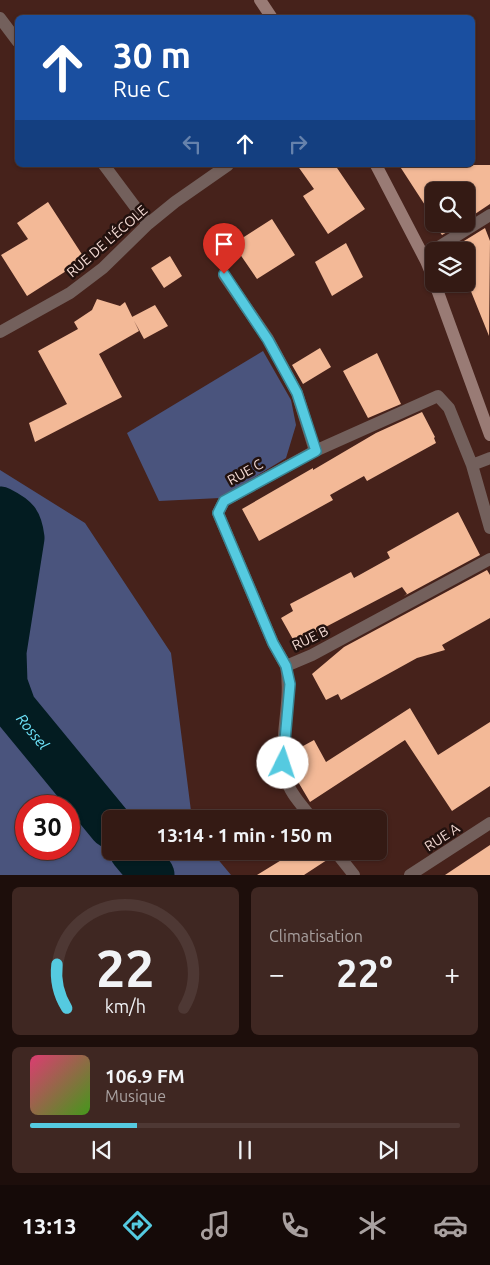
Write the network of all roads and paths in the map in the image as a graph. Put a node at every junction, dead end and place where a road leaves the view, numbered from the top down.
1 (260, 0) edge
2 (270, 15) edge
3 (0, 18) edge
4 (15, 38) edge
5 (105, 167) edge
6 (225, 167) edge
7 (377, 167) edge
8 (490, 214) edge
9 (148, 224) junction
10 (424, 256) joint
11 (224, 274) dead end
12 (438, 292) edge
13 (0, 332) edge
14 (490, 436) edge
15 (316, 451) junction
16 (490, 458) edge
17 (472, 465) junction
18 (490, 528) edge
19 (490, 559) edge
20 (286, 666) junction
21 (306, 810) edge
22 (490, 823) edge
23 (342, 860) edge
24 (354, 875) edge
25 (410, 875) edge

1 - 2 main road
3 - 4 street
5 - 9 street
6 - 9 street, RUE DE L'ÉCOLE
7 - 10 main road
8 - 10 street
9 - 13 street, RUE DE L'ÉCOLE
11 - 15 street
12 - 14 main road
15 - 17 street, RUE C
15 - 20 street, RUE C
16 - 17 street
17 - 18 street
19 - 20 street, RUE B
20 - 21 street, RUE B
22 - 25 street, RUE A
23 - 24 street

